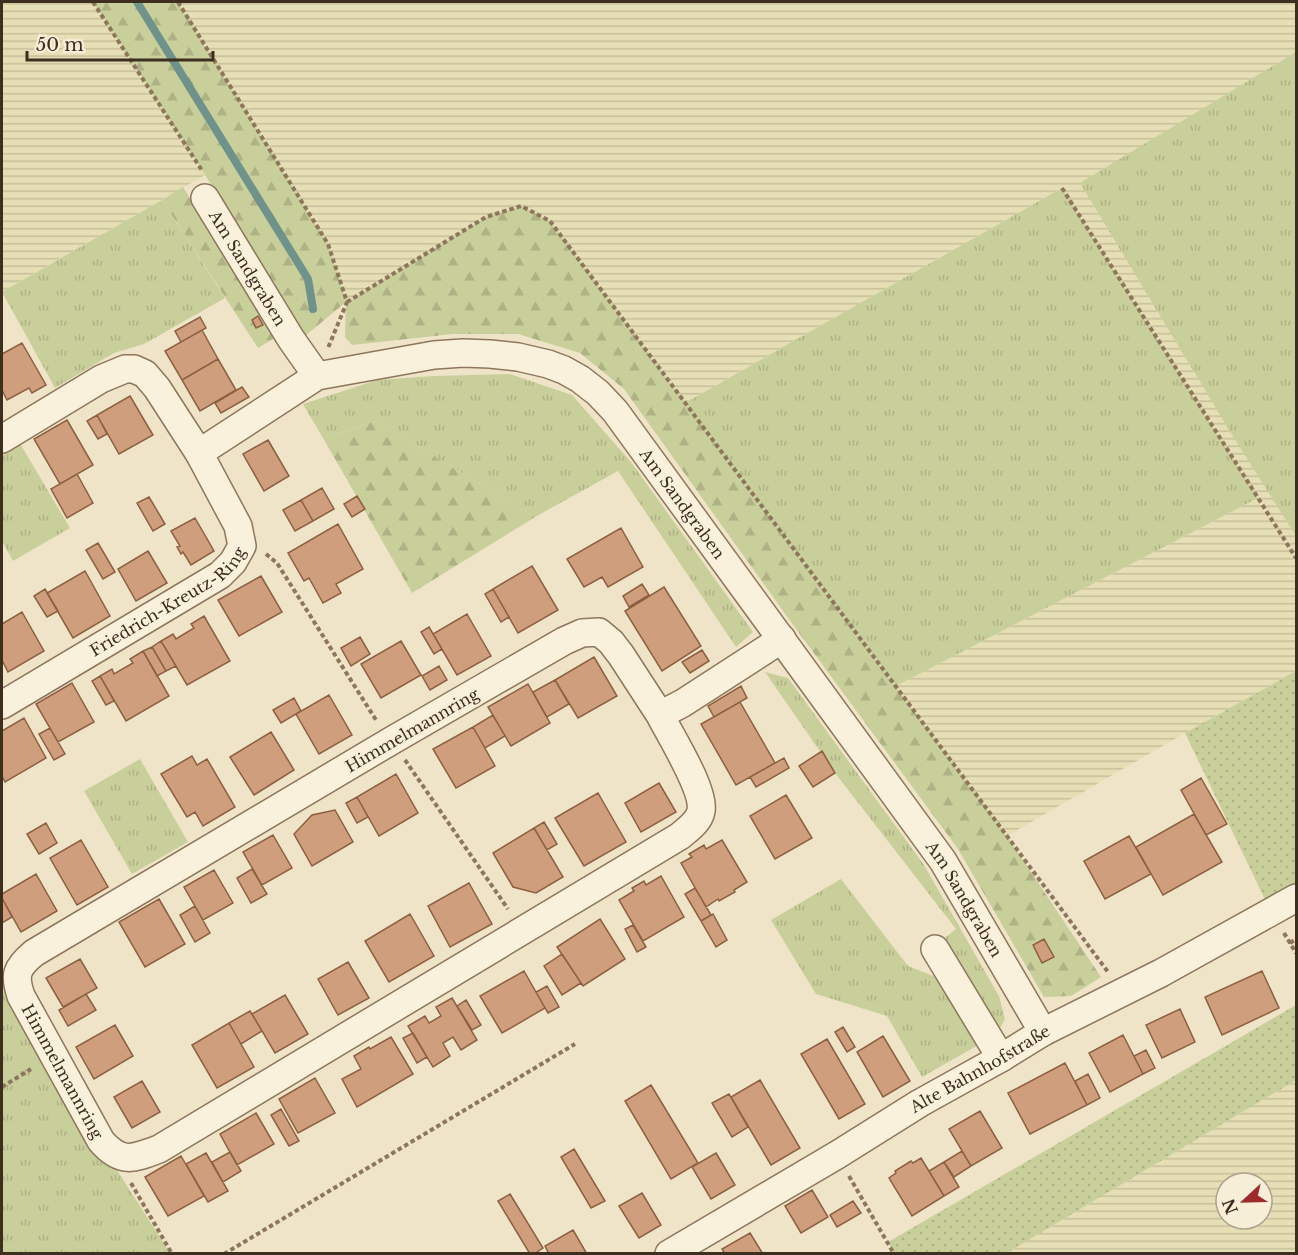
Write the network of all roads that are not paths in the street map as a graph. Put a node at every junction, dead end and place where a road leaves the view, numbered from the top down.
1 (205, 198) road end
2 (317, 376) junction
3 (2, 439) edge
4 (199, 453) junction
5 (782, 639) junction
6 (2, 705) edge
7 (660, 715) junction
8 (1296, 898) edge
9 (935, 949) dead end
10 (1043, 1032) junction
11 (1001, 1058) junction
12 (669, 1254) edge

1 - 2 street, Am Sandgraben
2 - 4 street
2 - 5 street, Am Sandgraben
3 - 4 street, Friedrich-Kreutz-Ring
4 - 6 street, Friedrich-Kreutz-Ring
5 - 7 street
5 - 10 street, Am Sandgraben
7 - 7 street, Himmelmannring
8 - 10 street, Alte Bahnhofstraße
9 - 11 street
10 - 11 street, Alte Bahnhofstraße
11 - 12 street, Alte Bahnhofstraße

